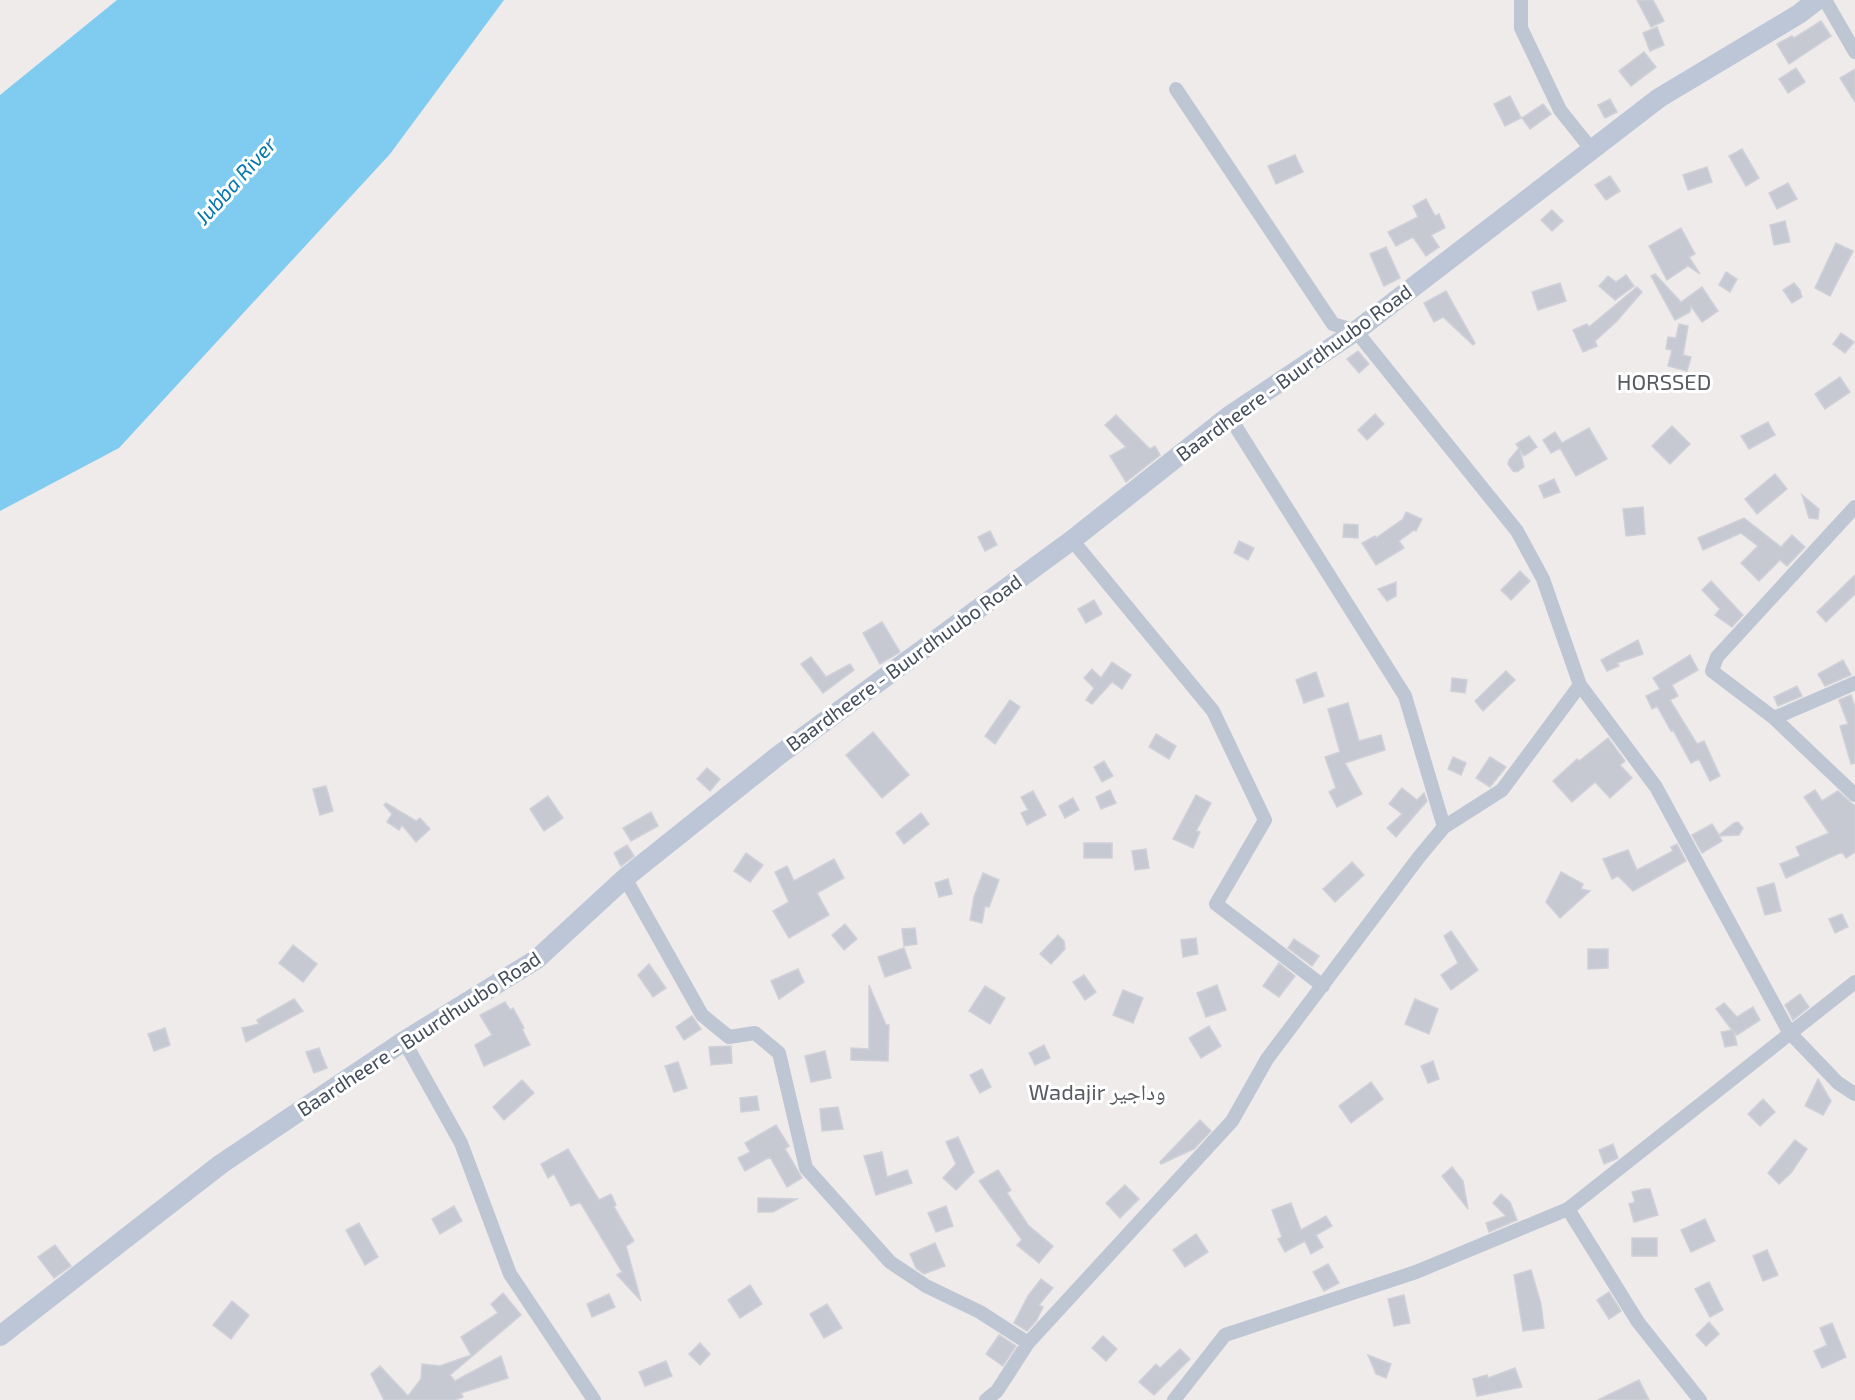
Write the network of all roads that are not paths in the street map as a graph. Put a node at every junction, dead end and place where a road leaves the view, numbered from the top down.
1 (1521, 0) edge
2 (1817, 0) edge
3 (1825, 0) edge
4 (1797, 7) edge
5 (1855, 52) edge
6 (1176, 89) dead end
7 (1592, 150) junction
8 (1356, 331) junction
9 (1229, 416) junction
10 (1855, 507) edge
11 (1072, 540) junction
12 (1855, 683) edge
13 (1580, 685) junction
14 (1774, 718) junction
15 (1855, 795) edge
16 (1444, 827) junction
17 (625, 878) junction
18 (1855, 982) edge
19 (1323, 986) junction
20 (1789, 1032) junction
21 (404, 1041) junction
22 (1855, 1094) edge
23 (1568, 1209) junction
24 (0, 1336) edge
25 (1028, 1343) junction
26 (594, 1400) edge
27 (986, 1400) edge
28 (1174, 1400) edge
29 (1700, 1400) edge

1 - 7 street
2 - 4 main road, Baardheere - Buurdhuubo Road
3 - 5 street
4 - 7 main road, Baardheere - Buurdhuubo Road
6 - 8 street
7 - 8 main road, Baardheere - Buurdhuubo Road
8 - 9 main road, Baardheere - Buurdhuubo Road
8 - 13 street
9 - 11 main road, Baardheere - Buurdhuubo Road
9 - 16 street
10 - 14 street
11 - 17 main road, Baardheere - Buurdhuubo Road
11 - 19 street
12 - 14 street
13 - 16 street
13 - 20 street
14 - 15 street
16 - 19 street
17 - 21 main road, Baardheere - Buurdhuubo Road
17 - 25 street
18 - 20 street
19 - 25 street
20 - 22 street
20 - 23 street
21 - 24 main road, Baardheere - Buurdhuubo Road
21 - 26 street
23 - 28 street
23 - 29 street
25 - 27 street

